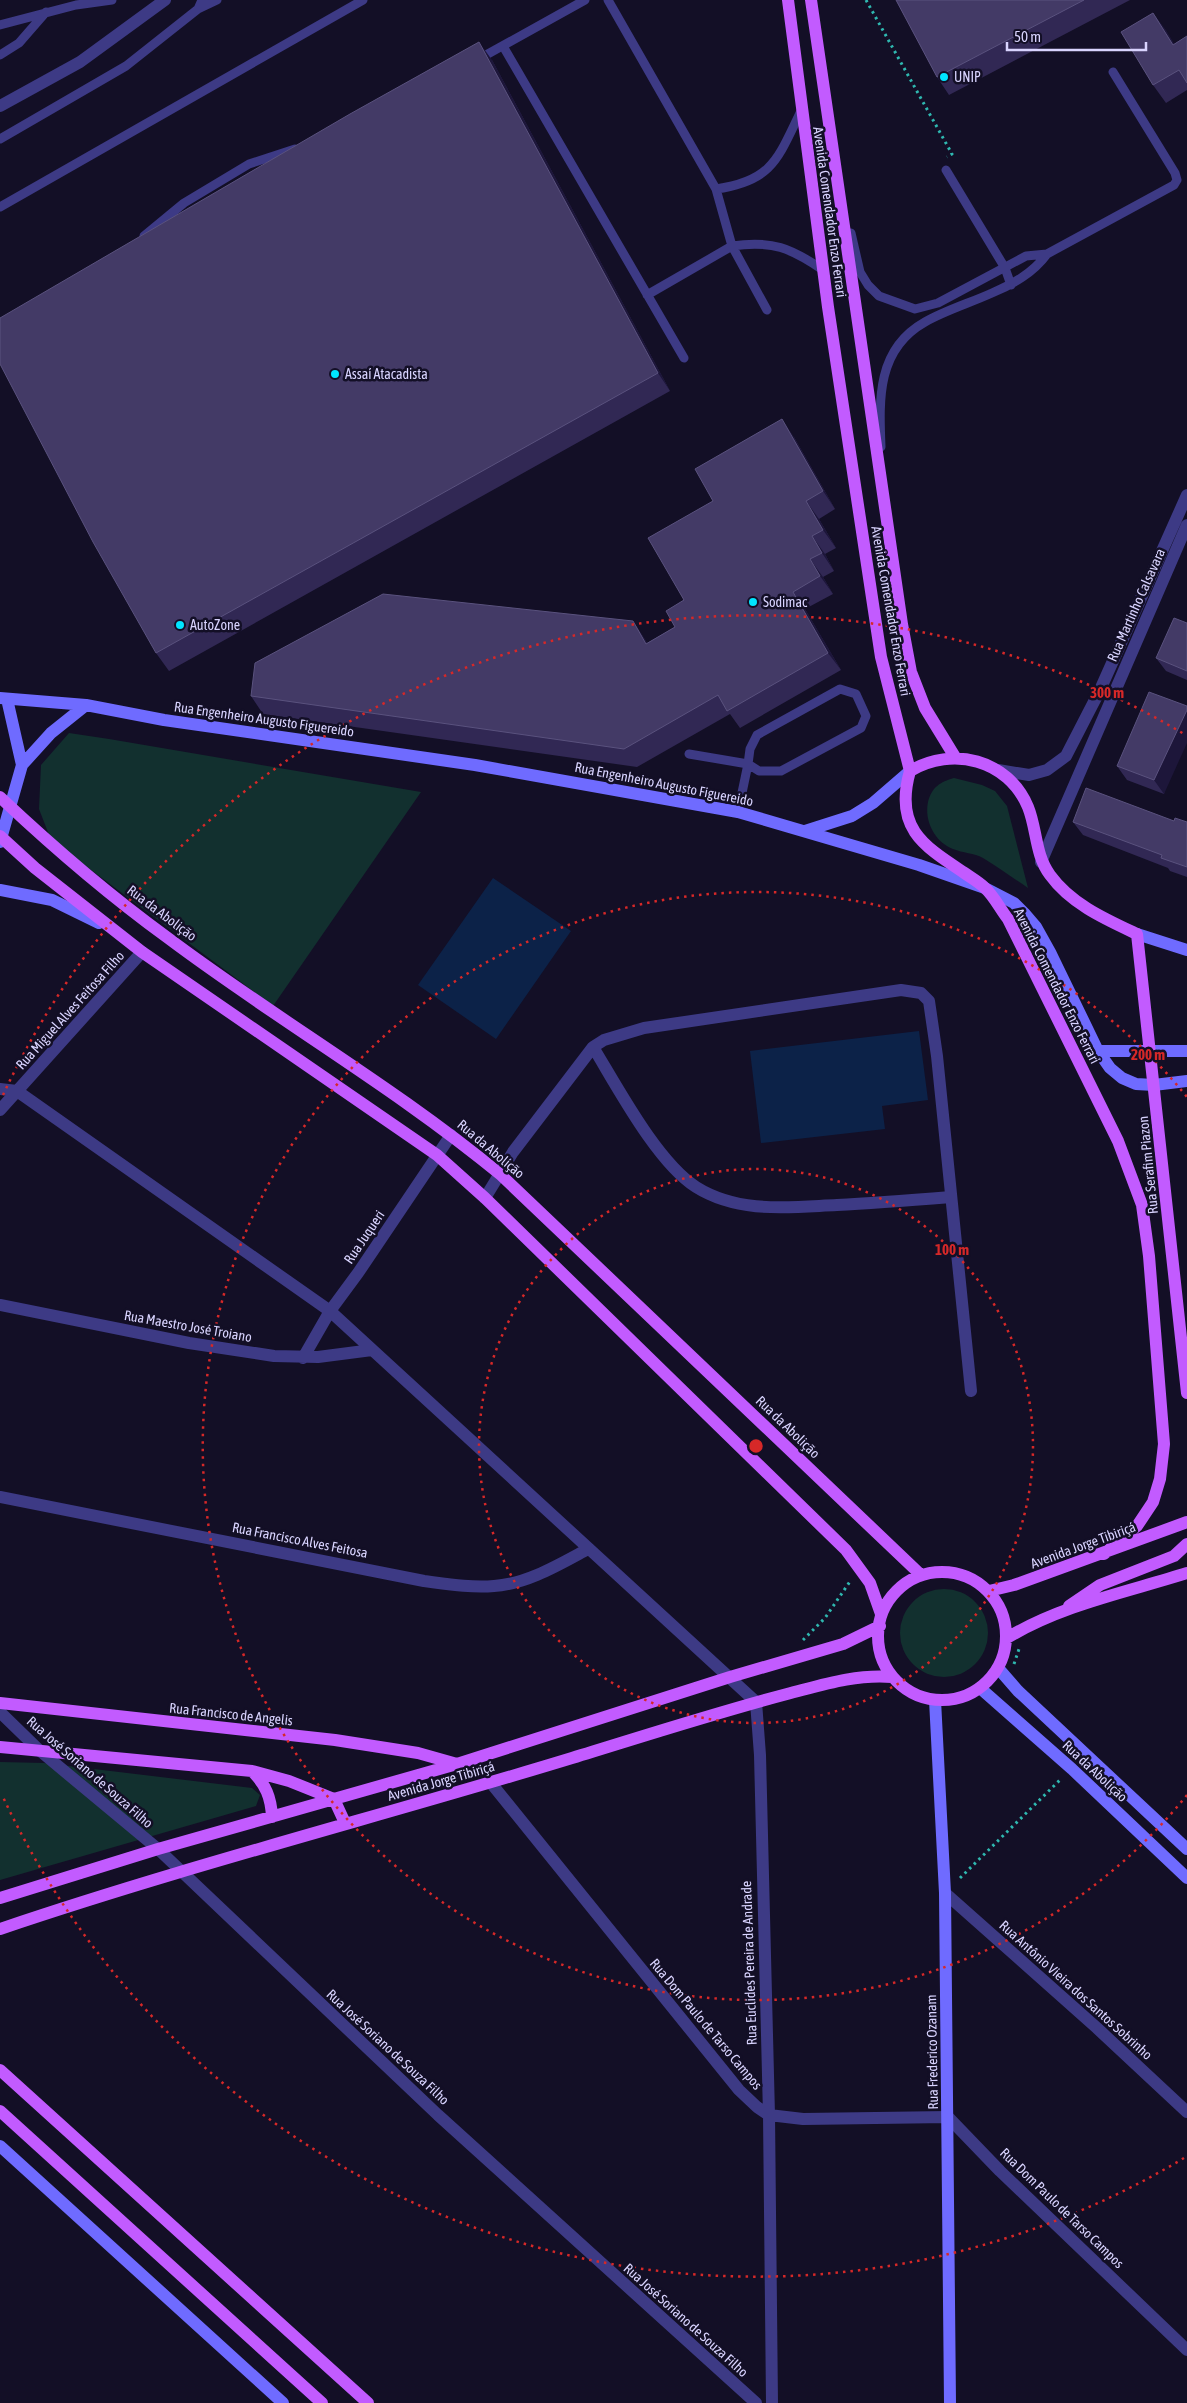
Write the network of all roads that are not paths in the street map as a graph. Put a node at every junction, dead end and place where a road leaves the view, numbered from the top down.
1 (112, 0) edge
2 (158, 0) edge
3 (164, 0) edge
4 (217, 0) edge
5 (363, 0) edge
6 (585, 0) edge
7 (608, 0) edge
8 (788, 0) edge
9 (811, 0) edge
10 (200, 4) edge
11 (46, 12) junction
12 (0, 25) edge
13 (503, 46) junction
14 (0, 55) edge
15 (471, 63) edge
16 (1113, 72) dead end
17 (0, 106) edge
18 (801, 111) junction
19 (0, 140) edge
20 (305, 146) edge
21 (946, 170) road end
22 (716, 189) junction
23 (841, 205) junction
24 (0, 207) edge
25 (135, 244) edge
26 (732, 246) junction
27 (1047, 254) junction
28 (1034, 255) junction
29 (1040, 264) junction
30 (1005, 268) junction
31 (823, 270) junction
32 (1011, 285) junction
33 (647, 295) junction
34 (767, 310) dead end
35 (684, 358) dead end
36 (883, 489) junction
37 (1187, 496) edge
38 (1187, 525) edge
39 (3, 698) edge
40 (86, 705) junction
41 (689, 754) dead end
42 (955, 757) junction
43 (748, 764) junction
44 (22, 765) junction
45 (998, 770) junction
46 (910, 771) junction
47 (0, 797) edge
48 (11, 808) junction
49 (738, 812) junction
50 (805, 831) junction
51 (0, 838) edge
52 (1041, 862) junction
53 (985, 888) junction
54 (0, 890) edge
55 (115, 931) junction
56 (1137, 934) junction
57 (1187, 950) edge
58 (142, 952) junction
59 (593, 1047) junction
60 (1098, 1050) junction
61 (1187, 1051) edge
62 (1151, 1053) junction
63 (1187, 1081) edge
64 (1154, 1085) junction
65 (0, 1089) edge
66 (18, 1091) junction
67 (0, 1110) edge
68 (451, 1135) junction
69 (437, 1156) junction
70 (501, 1175) junction
71 (951, 1197) junction
72 (485, 1198) junction
73 (0, 1305) edge
74 (330, 1311) junction
75 (372, 1350) junction
76 (302, 1358) junction
77 (971, 1391) dead end
78 (1187, 1393) edge
79 (0, 1497) edge
80 (1187, 1522) edge
81 (1187, 1544) edge
82 (588, 1549) junction
83 (1104, 1554) junction
84 (1187, 1573) edge
85 (922, 1576) junction
86 (988, 1591) junction
87 (1061, 1612) junction
88 (881, 1620) junction
89 (1007, 1638) junction
90 (998, 1668) junction
91 (730, 1677) junction
92 (892, 1677) junction
93 (980, 1688) junction
94 (935, 1700) junction
95 (756, 1702) junction
96 (0, 1703) edge
97 (0, 1712) edge
98 (0, 1747) edge
99 (39, 1750) junction
100 (457, 1764) junction
101 (252, 1771) junction
102 (491, 1783) junction
103 (334, 1799) junction
104 (272, 1817) junction
105 (345, 1823) junction
106 (158, 1849) junction
107 (1187, 1849) edge
108 (182, 1872) junction
109 (1187, 1878) edge
110 (945, 1893) junction
111 (0, 1898) edge
112 (0, 1929) edge
113 (0, 2070) edge
114 (0, 2111) edge
115 (1187, 2112) edge
116 (769, 2114) junction
117 (948, 2117) junction
118 (0, 2146) edge
119 (1187, 2350) edge
120 (283, 2403) edge
121 (322, 2403) edge
122 (368, 2403) edge
123 (756, 2403) edge
124 (772, 2403) edge
125 (950, 2403) edge

1 - 11 lane
2 - 3 lane
3 - 17 street
4 - 10 lane
5 - 24 lane
6 - 13 lane
7 - 22 lane
8 - 18 main road, Avenida Comendador Enzo Ferrari
9 - 23 main road, Avenida Comendador Enzo Ferrari
10 - 19 lane
11 - 12 lane
11 - 14 lane
13 - 15 lane
13 - 33 lane
16 - 27 lane
18 - 22 lane
18 - 31 main road, Avenida Comendador Enzo Ferrari
20 - 25 lane
21 - 30 lane
22 - 26 lane
23 - 30 lane
23 - 36 main road, Avenida Comendador Enzo Ferrari
26 - 31 lane
26 - 33 lane
26 - 34 lane
27 - 28 lane
27 - 29 lane
28 - 29 lane
28 - 30 lane
29 - 32 lane
30 - 32 lane
31 - 46 main road, Avenida Comendador Enzo Ferrari
32 - 36 lane
33 - 35 lane
36 - 42 main road, Avenida Comendador Enzo Ferrari
37 - 45 street, Rua Martinho Calsavara
38 - 52 street, Rua Martinho Calsavara
39 - 40 main road, Rua Engenheiro Augusto Figuereido
39 - 44 main road
40 - 44 main road
40 - 49 main road, Rua Engenheiro Augusto Figuereido
41 - 43 lane
42 - 45 main road
42 - 46 main road
43 - 43 lane
43 - 49 lane
44 - 48 main road
45 - 52 main road
46 - 50 main road
46 - 53 main road, Avenida Comendador Enzo Ferrari
47 - 48 main road, Rua da Abolição
48 - 51 main road
48 - 68 main road, Rua da Abolição
49 - 50 main road, Rua Engenheiro Augusto Figuereido
50 - 53 main road, Rua Engenheiro Augusto Figuereido
51 - 55 main road
52 - 56 main road
53 - 60 main road, Rua Engenheiro Augusto Figuereido
53 - 83 main road, Avenida Comendador Enzo Ferrari
54 - 55 main road
55 - 58 main road
56 - 57 main road
56 - 62 main road, Rua Serafim Piazon
58 - 66 street, Rua Miguel Alves Feitosa Filho
58 - 69 main road
59 - 70 street
59 - 71 street
59 - 71 street
60 - 62 main road
60 - 64 main road, Rua Engenheiro Augusto Figuereido
61 - 62 main road
62 - 64 main road, Rua Serafim Piazon
63 - 64 main road, Rua Engenheiro Augusto Figuereido
64 - 78 main road, Rua Serafim Piazon
65 - 66 street
66 - 67 street, Rua Miguel Alves Feitosa Filho
66 - 74 street
68 - 69 street, Rua Juqueri
68 - 70 main road, Rua da Abolição
69 - 72 main road
69 - 74 street, Rua Juqueri
70 - 72 street
70 - 85 main road, Rua da Abolição
71 - 77 street
72 - 88 main road
73 - 76 street, Rua Maestro José Troiano
74 - 75 street
74 - 76 street, Rua Juqueri
75 - 76 street, Rua Maestro José Troiano
75 - 82 street
79 - 82 street, Rua Francisco Alves Feitosa
80 - 83 main road, Avenida Jorge Tibiriçá
81 - 87 main road
82 - 91 street
83 - 86 main road, Avenida Jorge Tibiriçá
84 - 87 main road
85 - 86 main road
85 - 88 main road
86 - 89 main road
87 - 89 main road
88 - 91 main road, Avenida Jorge Tibiriçá
88 - 92 main road
89 - 90 main road
90 - 93 main road
90 - 107 main road, Rua da Abolição
91 - 95 street
91 - 100 main road, Avenida Jorge Tibiriçá
92 - 94 main road
92 - 95 main road, Avenida Jorge Tibiriçá
93 - 94 main road
93 - 109 main road, Rua da Abolição
94 - 110 main road, Rua Frederico Ozanam
95 - 102 main road, Avenida Jorge Tibiriçá
95 - 116 street, Rua Euclides Pereira de Andrade
96 - 100 main road, Rua Francisco de Angelis
97 - 99 street, Rua José Soriano de Souza Filho
98 - 99 main road
99 - 101 main road
99 - 106 street, Rua José Soriano de Souza Filho
100 - 103 main road, Avenida Jorge Tibiriçá
101 - 103 main road
101 - 104 main road
102 - 105 main road, Avenida Jorge Tibiriçá
102 - 116 street, Rua Dom Paulo de Tarso Campos
103 - 104 main road, Avenida Jorge Tibiriçá
103 - 105 main road
104 - 106 main road, Avenida Jorge Tibiriçá
105 - 108 main road, Avenida Jorge Tibiriçá
106 - 108 street, Rua José Soriano de Souza Filho
106 - 111 main road, Avenida Jorge Tibiriçá
108 - 112 main road, Avenida Jorge Tibiriçá
108 - 123 street, Rua José Soriano de Souza Filho
110 - 115 street, Rua Antônio Vieira dos Santos Sobrinho
110 - 117 main road, Rua Frederico Ozanam
113 - 122 main road
114 - 121 main road
116 - 117 street, Rua Dom Paulo de Tarso Campos
116 - 124 street, Rua Euclides Pereira de Andrade
117 - 119 street, Rua Dom Paulo de Tarso Campos
117 - 125 main road, Rua Frederico Ozanam
118 - 120 main road

